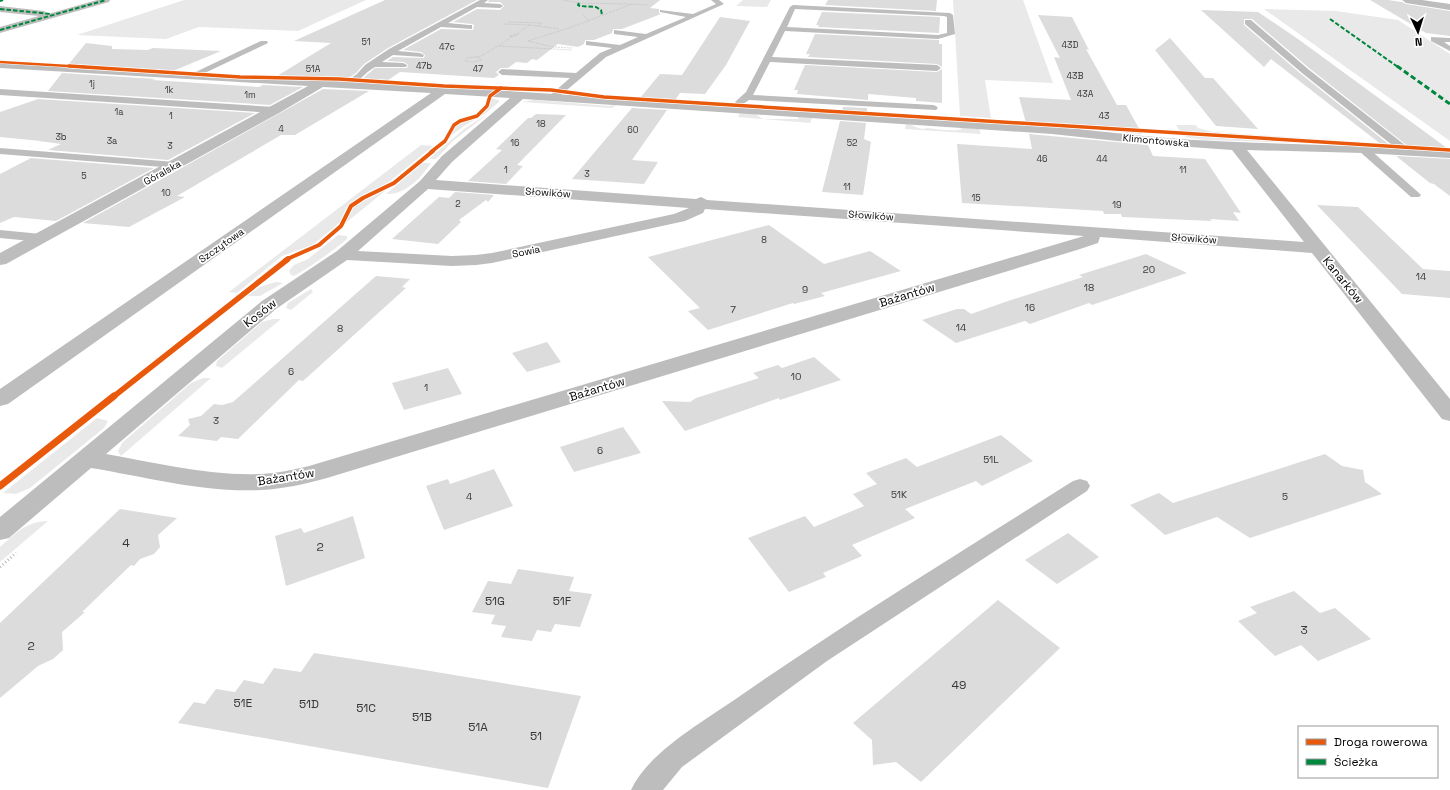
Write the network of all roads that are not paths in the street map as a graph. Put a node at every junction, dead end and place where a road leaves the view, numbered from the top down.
1 (3, 0) edge
2 (106, 0) edge
3 (485, 0) edge
4 (714, 0) edge
5 (1406, 0) edge
6 (0, 1) edge
7 (795, 2) edge
8 (476, 5) junction
9 (500, 6) dead end
10 (1450, 7) edge
11 (948, 8) dead end
12 (0, 9) edge
13 (467, 10) junction
14 (491, 11) dead end
15 (662, 11) dead end
16 (57, 15) junction
17 (695, 16) junction
18 (1248, 22) dead end
19 (439, 25) junction
20 (469, 27) dead end
21 (782, 29) junction
22 (0, 30) edge
23 (616, 32) dead end
24 (647, 36) junction
25 (1450, 40) edge
26 (589, 42) dead end
27 (264, 43) dead end
28 (620, 47) junction
29 (1450, 49) edge
30 (391, 54) junction
31 (420, 55) dead end
32 (767, 59) junction
33 (373, 64) junction
34 (0, 65) edge
35 (403, 65) dead end
36 (534, 66) dead end
37 (585, 68) junction
38 (937, 68) dead end
39 (502, 72) dead end
40 (576, 76) junction
41 (188, 77) junction
42 (323, 82) junction
43 (346, 84) junction
44 (443, 90) junction
45 (3, 93) edge
46 (520, 96) junction
47 (747, 97) junction
48 (552, 98) junction
49 (933, 108) dead end
50 (275, 110) junction
51 (736, 110) junction
52 (1236, 146) junction
53 (1363, 149) junction
54 (0, 151) edge
55 (1406, 151) junction
56 (1450, 154) edge
57 (175, 165) junction
58 (425, 184) junction
59 (1414, 195) dead end
60 (701, 202) junction
61 (1092, 230) junction
62 (0, 234) edge
63 (41, 238) junction
64 (1317, 248) junction
65 (343, 255) junction
66 (0, 260) edge
67 (0, 399) edge
68 (1450, 414) edge
69 (87, 459) junction
70 (1080, 486) dead end
71 (0, 531) edge
72 (645, 790) edge

1 - 6 street
2 - 16 street
3 - 8 lane
4 - 17 lane
5 - 10 street
7 - 11 lane
7 - 21 lane
7 - 21 lane
8 - 9 lane
8 - 13 lane
12 - 16 street
13 - 14 lane
13 - 19 lane
15 - 17 lane
16 - 22 street
17 - 24 lane
18 - 55 lane
19 - 20 lane
19 - 30 lane
21 - 32 lane
23 - 24 lane
24 - 28 lane
25 - 29 lane
26 - 28 lane
27 - 41 lane
28 - 37 lane
30 - 31 lane
30 - 33 lane
32 - 38 lane
32 - 47 lane
33 - 35 lane
33 - 43 lane
34 - 41 street, Klimontowska
36 - 37 lane
37 - 40 lane
39 - 40 lane
40 - 48 lane
41 - 42 street, Klimontowska
42 - 43 street, Klimontowska
42 - 50 street, Góralska
43 - 44 street, Klimontowska
44 - 46 street, Klimontowska
44 - 67 street, Szczytowa
45 - 50 lane
46 - 48 street, Klimontowska
46 - 58 street, Kosów
47 - 49 lane
47 - 51 lane
48 - 51 street, Klimontowska
50 - 57 street, Góralska
51 - 52 street, Klimontowska
52 - 53 street, Klimontowska
52 - 64 street, Kanarków
53 - 55 street, Klimontowska
53 - 59 lane
54 - 57 lane
55 - 56 street, Klimontowska
57 - 63 street, Góralska
58 - 60 street, Słowików
58 - 65 street, Kosów
60 - 61 street, Słowików
60 - 65 street, Sowia
61 - 64 street, Słowików
61 - 69 street, Bażantów
62 - 63 lane
63 - 66 street, Góralska
64 - 68 street, Kanarków
65 - 69 street, Kosów
69 - 71 street, Kosów
70 - 72 lane

